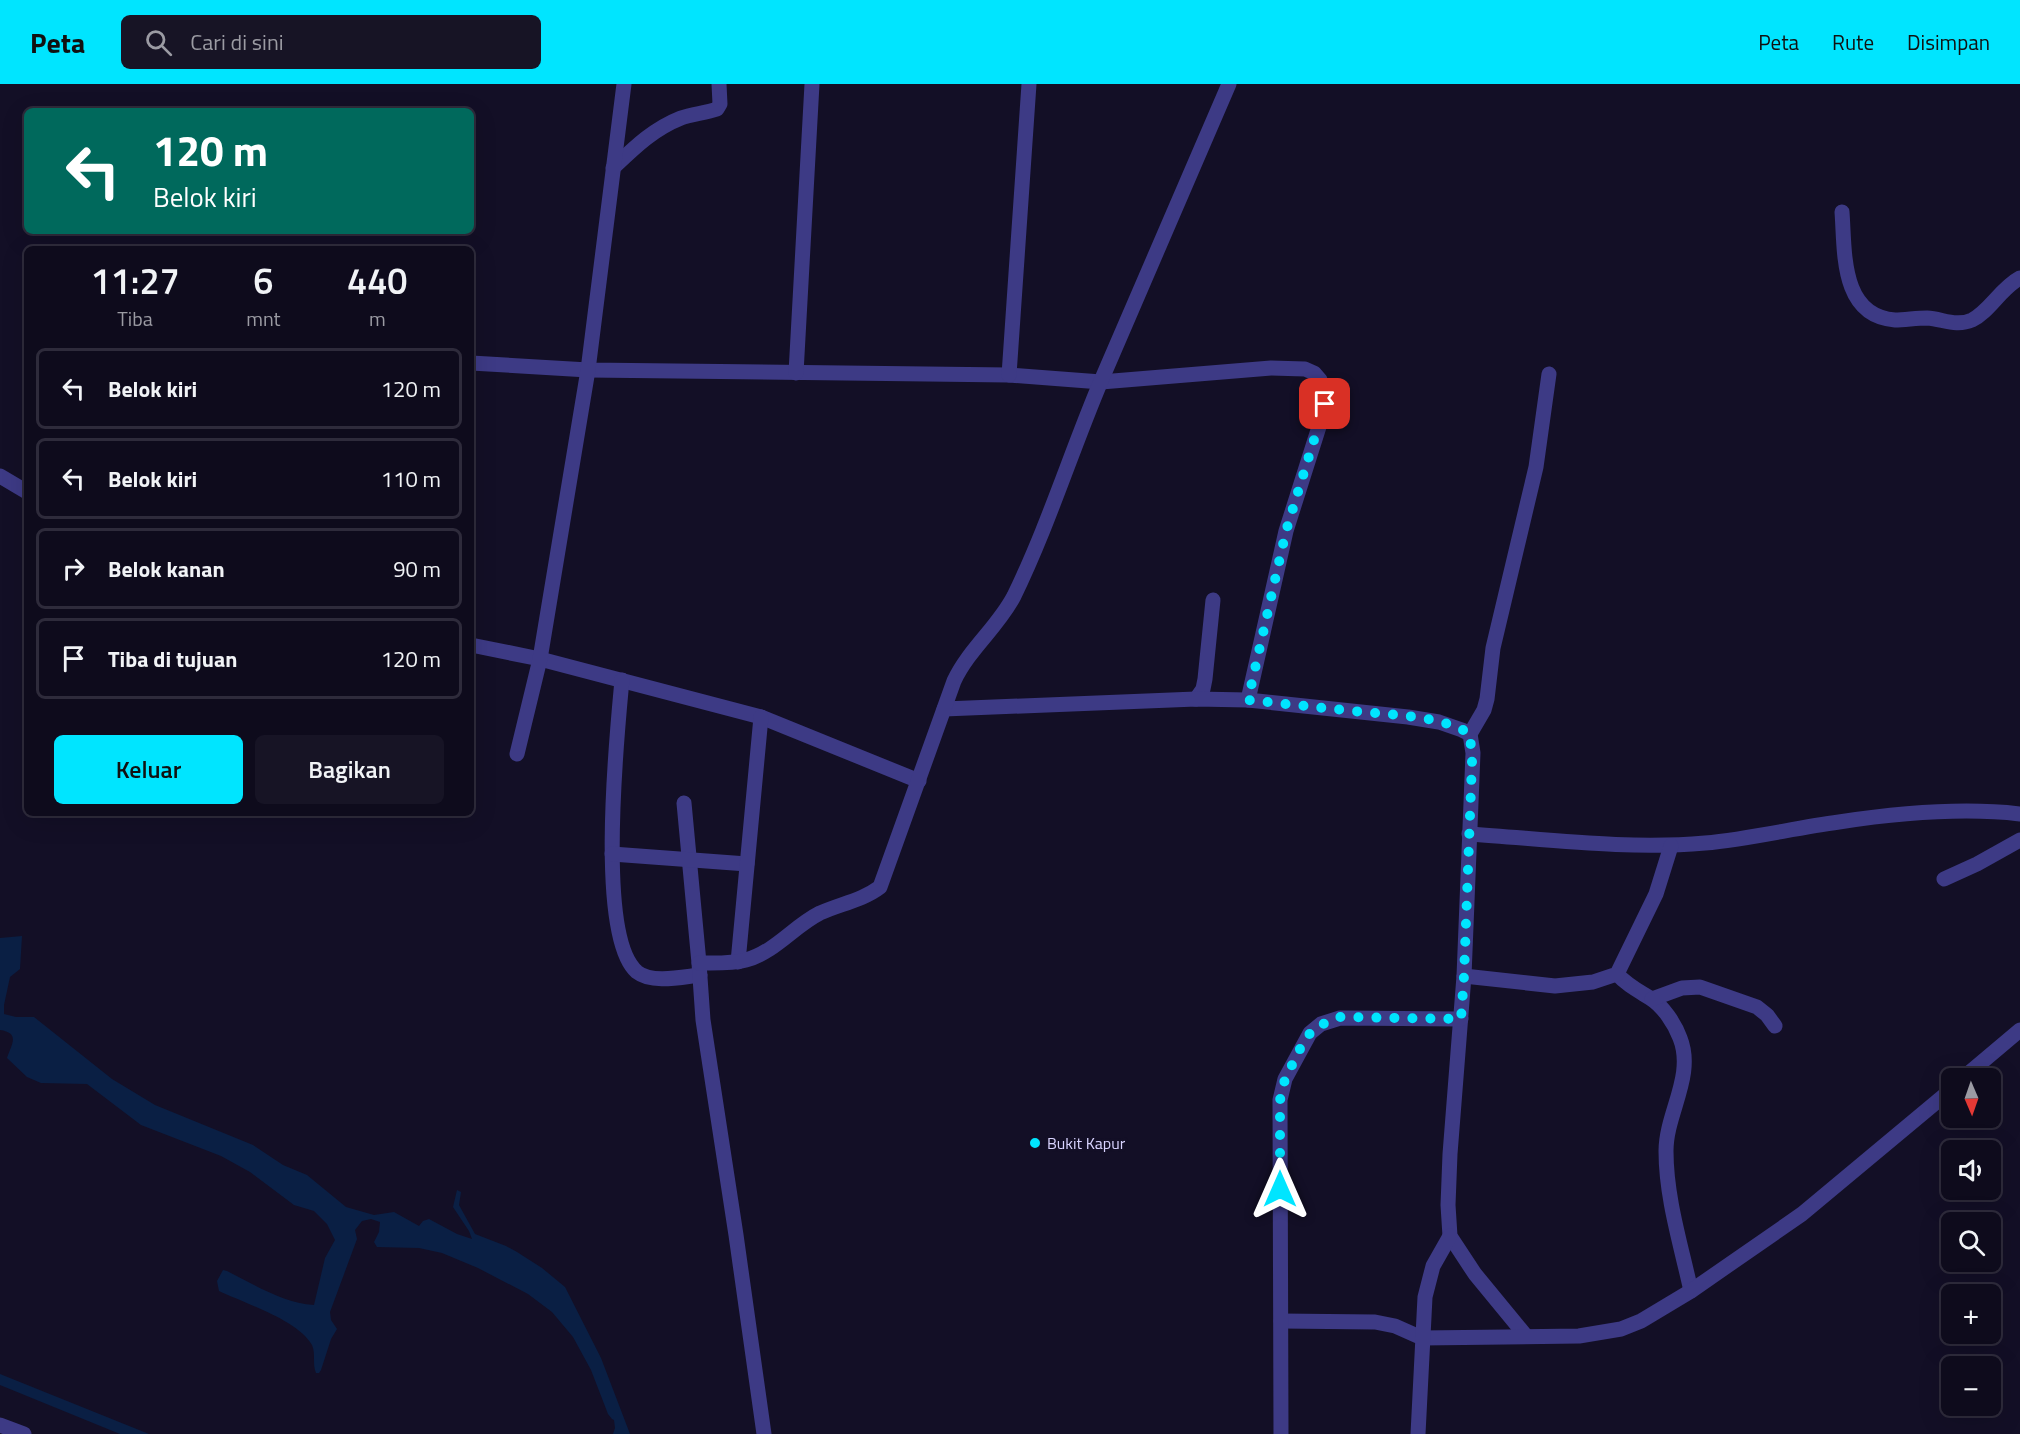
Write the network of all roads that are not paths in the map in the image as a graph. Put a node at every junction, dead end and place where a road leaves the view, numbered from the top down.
1 (624, 84) edge
2 (719, 84) edge
3 (812, 84) edge
4 (1029, 84) edge
5 (1229, 84) edge
6 (613, 168) junction
7 (1842, 212) dead end
8 (2020, 278) edge
9 (474, 363) edge
10 (588, 370) junction
11 (796, 373) junction
12 (1549, 374) dead end
13 (1009, 375) junction
14 (1101, 382) junction
15 (0, 476) edge
16 (24, 490) edge
17 (1214, 600) dead end
18 (474, 646) edge
19 (540, 659) junction
20 (622, 680) junction
21 (1196, 699) junction
22 (1248, 700) junction
23 (944, 710) junction
24 (761, 717) junction
25 (1470, 734) junction
26 (517, 754) dead end
27 (919, 782) junction
28 (684, 803) dead end
29 (2020, 814) edge
30 (1469, 834) junction
31 (2020, 840) edge
32 (1671, 846) junction
33 (612, 854) junction
34 (689, 860) junction
35 (747, 864) junction
36 (1944, 879) dead end
37 (738, 962) junction
38 (700, 969) junction
39 (1617, 974) junction
40 (1464, 976) junction
41 (1652, 999) junction
42 (1461, 1019) junction
43 (1775, 1026) dead end
44 (2020, 1030) edge
45 (1975, 1068) edge
46 (1941, 1098) edge
47 (1450, 1236) junction
48 (1691, 1291) junction
49 (1281, 1321) junction
50 (1526, 1336) junction
51 (1422, 1338) junction
52 (0, 1425) edge
53 (24, 1434) edge
54 (764, 1434) edge
55 (1281, 1434) edge
56 (1418, 1434) edge

1 - 6 street
2 - 6 street
3 - 11 street
4 - 13 street
5 - 14 street
6 - 10 street
7 - 8 street
9 - 10 street
10 - 11 street
10 - 19 street
11 - 13 street
12 - 25 street
13 - 14 street
14 - 22 street
14 - 23 street
15 - 16 street
17 - 21 street
18 - 19 street
19 - 20 street
19 - 26 street
20 - 24 street
20 - 33 street
21 - 22 street
21 - 23 street
22 - 25 street
23 - 27 street
24 - 27 street
24 - 35 street
25 - 30 street
27 - 37 street
28 - 34 street
29 - 32 street
30 - 32 street
30 - 40 street
31 - 36 street
32 - 39 street
33 - 34 street
33 - 38 street
34 - 35 street
34 - 38 street
35 - 37 street
37 - 38 street
38 - 54 street
39 - 40 street
39 - 41 street
40 - 42 street
41 - 43 street
41 - 48 street
42 - 47 street
42 - 49 street
44 - 45 street
46 - 48 street
47 - 50 street
47 - 51 street
48 - 50 street
49 - 51 street
49 - 55 street
50 - 51 street
51 - 56 street
52 - 53 street

